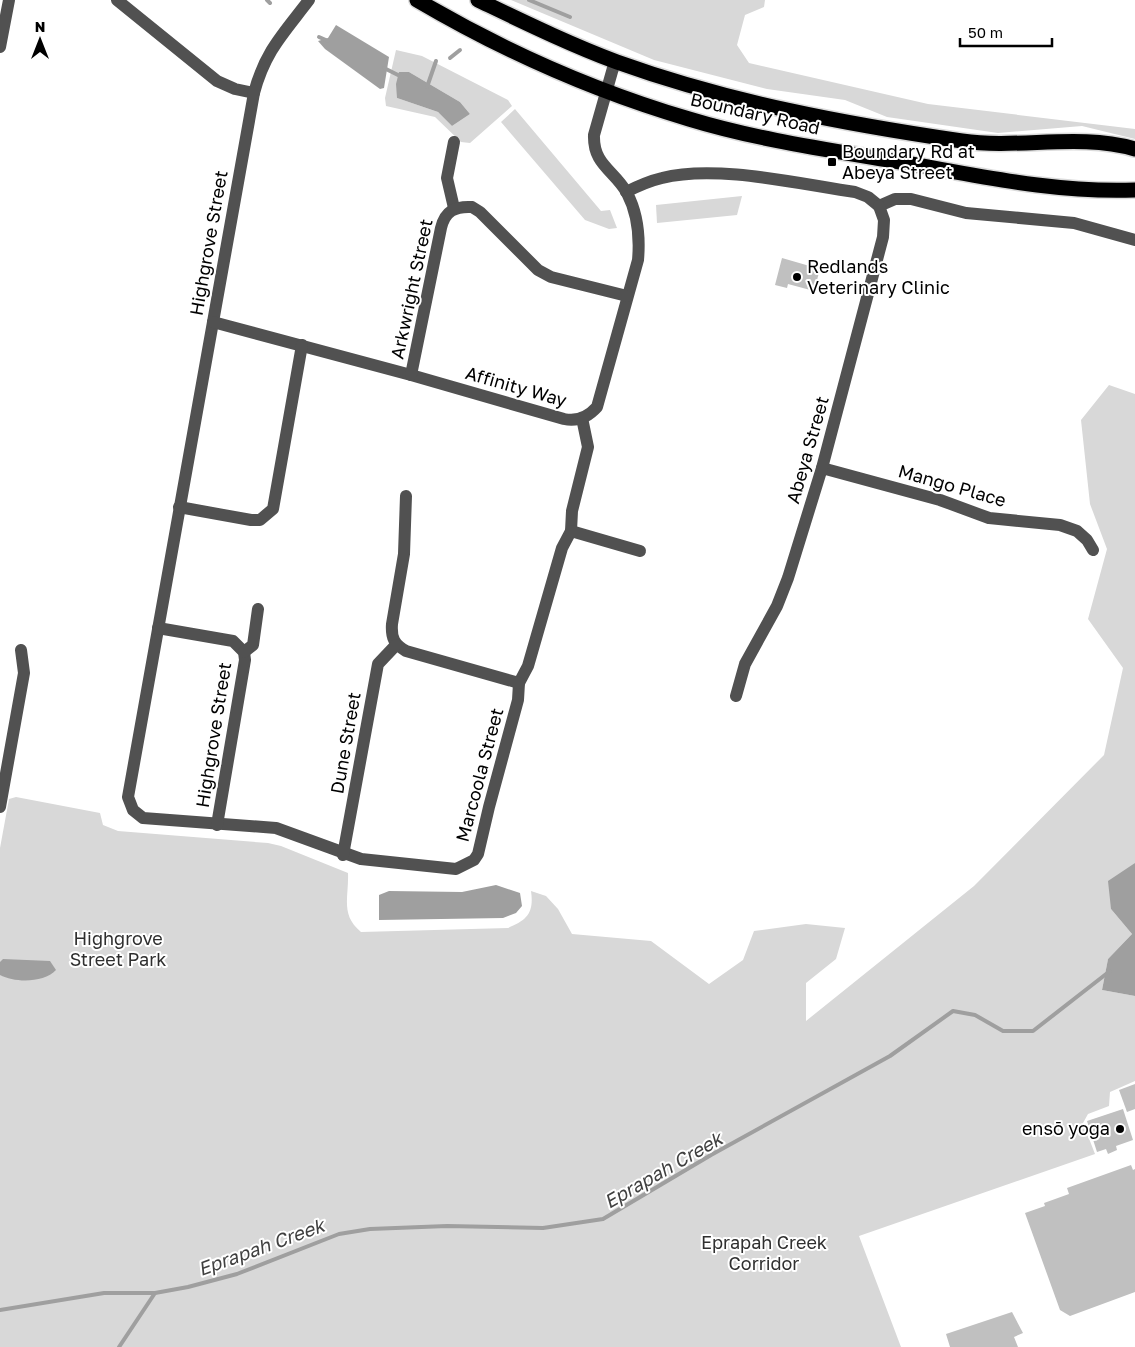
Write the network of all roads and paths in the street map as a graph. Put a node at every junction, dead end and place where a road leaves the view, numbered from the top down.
1 (9, 0) edge
2 (117, 0) edge
3 (310, 0) edge
4 (417, 0) edge
5 (478, 0) edge
6 (0, 47) edge
7 (615, 61) junction
8 (254, 92) junction
9 (607, 92) junction
10 (454, 142) dead end
11 (1135, 149) edge
12 (1135, 190) edge
13 (626, 192) junction
14 (879, 206) junction
15 (454, 208) junction
16 (1135, 240) edge
17 (627, 296) junction
18 (213, 322) junction
19 (302, 345) junction
20 (411, 375) junction
21 (582, 418) junction
22 (822, 468) junction
23 (406, 496) dead end
24 (179, 507) junction
25 (572, 531) junction
26 (1093, 550) dead end
27 (640, 551) dead end
28 (258, 609) dead end
29 (158, 628) junction
30 (396, 645) junction
31 (21, 650) dead end
32 (244, 652) junction
33 (519, 683) junction
34 (736, 696) dead end
35 (0, 807) edge
36 (133, 810) joint
37 (216, 825) junction
38 (343, 855) junction

1 - 6 street
2 - 8 street
3 - 8 street, Highgrove Street
4 - 9 highway, Boundary Road
5 - 7 highway, Boundary Road
7 - 9 street
7 - 11 highway, Boundary Road
8 - 18 street, Highgrove Street
9 - 12 highway, Boundary Road
9 - 13 street, Affinity Way
10 - 15 street
13 - 14 street
13 - 17 street, Affinity Way
14 - 16 street
14 - 22 street, Abeya Street
15 - 17 street, Arkwright Street
15 - 20 street, Arkwright Street
17 - 21 street, Affinity Way
18 - 19 street, Affinity Way
18 - 24 street, Highgrove Street
19 - 20 street, Affinity Way
19 - 24 street
20 - 21 street, Affinity Way
21 - 25 street, Marcoola Street
22 - 26 street, Mango Place
22 - 34 street, Abeya Street
23 - 30 street
24 - 29 street, Highgrove Street
25 - 27 street
25 - 33 street, Marcoola Street
28 - 32 street
29 - 32 street, Highgrove Street
29 - 36 street, Highgrove Street
30 - 33 street
30 - 38 street, Dune Street
31 - 35 street
32 - 37 street, Highgrove Street
33 - 38 street, Marcoola Street
36 - 37 street, Marcoola Street
37 - 38 street, Marcoola Street

